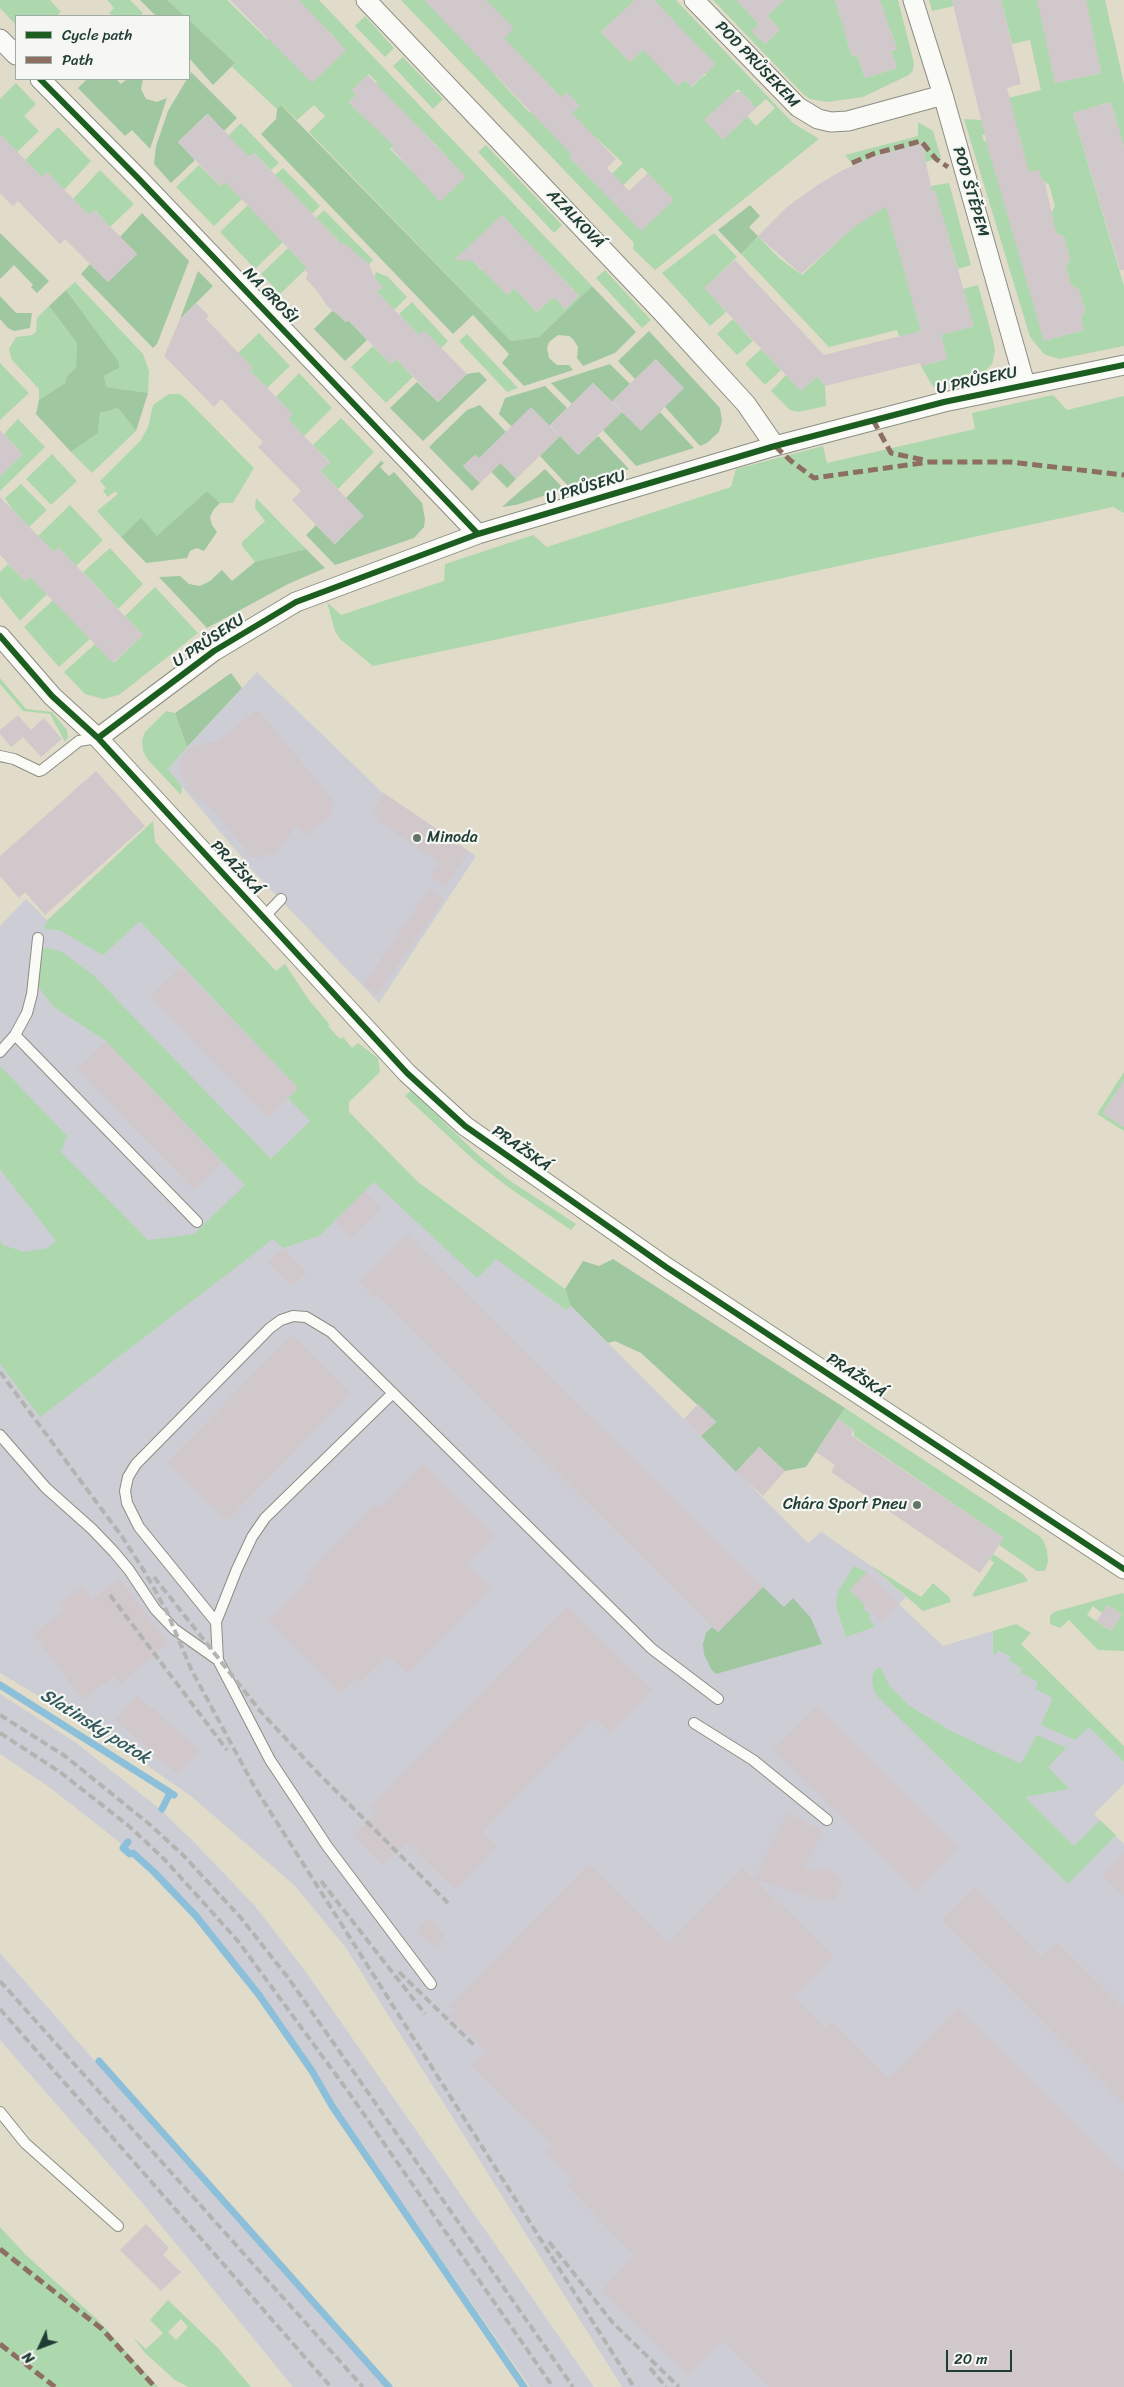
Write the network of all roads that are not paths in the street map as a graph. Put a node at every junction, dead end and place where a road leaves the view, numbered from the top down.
1 (366, 0) edge
2 (694, 0) edge
3 (913, 0) edge
4 (0, 38) edge
5 (15, 54) edge
6 (41, 80) edge
7 (943, 95) junction
8 (1124, 365) edge
9 (1025, 384) junction
10 (775, 446) junction
11 (478, 534) junction
12 (0, 636) edge
13 (98, 738) junction
14 (0, 756) edge
15 (281, 899) dead end
16 (263, 918) junction
17 (38, 938) dead end
18 (15, 1035) junction
19 (0, 1052) edge
20 (196, 1222) dead end
21 (393, 1393) junction
22 (0, 1435) edge
23 (1124, 1569) edge
24 (216, 1622) junction
25 (218, 1660) junction
26 (718, 1699) dead end
27 (694, 1723) dead end
28 (827, 1820) dead end
29 (431, 1984) dead end
30 (0, 2112) edge
31 (118, 2226) dead end

1 - 10 street, AZALKOVÁ
2 - 7 street, POD PRŮSEKEM
3 - 7 street, POD ŠTĚPEM
4 - 5 street
6 - 11 street, NA GROŠI
7 - 9 street, POD ŠTĚPEM
8 - 9 street, U PRŮSEKU
9 - 10 street, U PRŮSEKU
10 - 11 street, U PRŮSEKU
11 - 13 street, U PRŮSEKU
12 - 13 street, PRAŽSKÁ
13 - 14 lane
13 - 16 street, PRAŽSKÁ
15 - 16 lane
16 - 23 street, PRAŽSKÁ
17 - 18 lane
18 - 19 lane
18 - 20 lane
21 - 24 lane
21 - 24 lane
21 - 26 lane
22 - 25 lane
24 - 25 lane
25 - 29 lane
27 - 28 lane
30 - 31 lane

